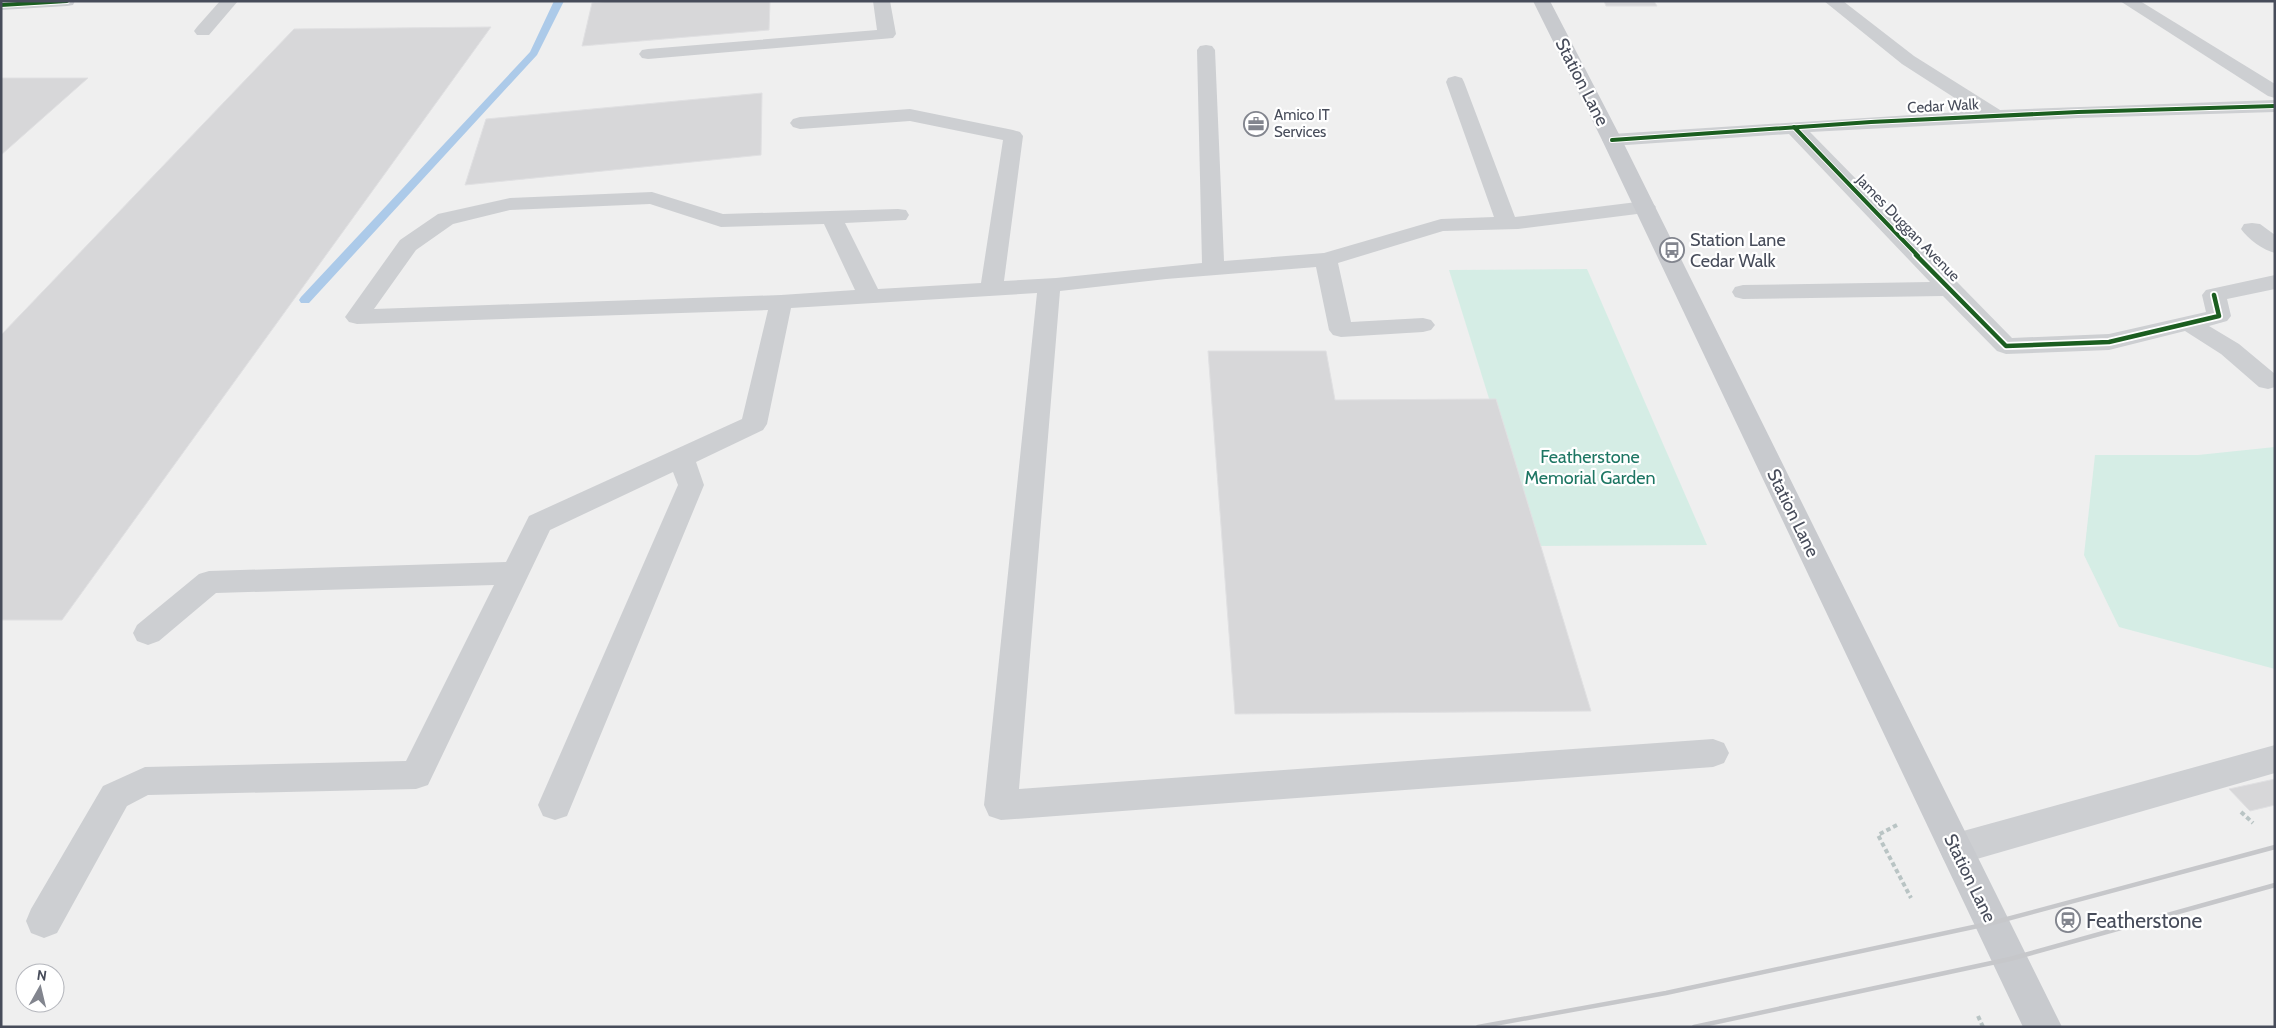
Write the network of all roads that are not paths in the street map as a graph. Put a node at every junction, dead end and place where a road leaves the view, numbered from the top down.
1 (67, 1) edge
2 (230, 1) edge
3 (881, 1) edge
4 (1541, 1) edge
5 (1832, 1) edge
6 (2128, 1) edge
7 (1, 5) edge
8 (202, 31) dead end
9 (1206, 50) dead end
10 (648, 54) dead end
11 (1455, 82) dead end
12 (2275, 92) edge
13 (2275, 106) edge
14 (1996, 116) junction
15 (800, 123) dead end
16 (1794, 127) junction
17 (1612, 140) junction
18 (1645, 207) junction
19 (898, 215) dead end
20 (831, 217) junction
21 (1507, 223) junction
22 (2252, 229) dead end
23 (2275, 246) edge
24 (1326, 260) junction
25 (1213, 268) junction
26 (2275, 282) edge
27 (1049, 286) junction
28 (992, 289) junction
29 (1949, 289) junction
30 (1743, 292) dead end
31 (870, 296) junction
32 (781, 302) junction
33 (2188, 323) junction
34 (1423, 325) dead end
35 (2268, 381) dead end
36 (681, 458) junction
37 (514, 573) junction
38 (148, 633) dead end
39 (1713, 753) dead end
40 (2275, 759) edge
41 (555, 805) dead end
42 (1956, 849) junction
43 (44, 921) dead end
44 (2043, 1027) edge

1 - 7 street
2 - 8 street
3 - 10 street
4 - 17 main road, Station Lane
5 - 14 street, Cedar Walk
6 - 12 street
9 - 25 street
11 - 21 street
13 - 14 street, Cedar Walk
14 - 16 street, Cedar Walk
15 - 28 street
16 - 17 street, Cedar Walk
16 - 29 street, James Duggan Avenue
17 - 18 main road, Station Lane
18 - 21 street
18 - 42 main road, Station Lane
19 - 20 street
20 - 31 street
20 - 32 street
21 - 24 street
22 - 23 street
24 - 25 street
24 - 34 street
25 - 27 street
26 - 33 street
27 - 28 street
27 - 39 street
28 - 31 street
29 - 30 street
29 - 33 street, James Duggan Avenue
31 - 32 street
32 - 36 street
33 - 35 street
36 - 37 street
36 - 41 street
37 - 38 street
37 - 43 street
40 - 42 street
42 - 44 main road, Station Lane

